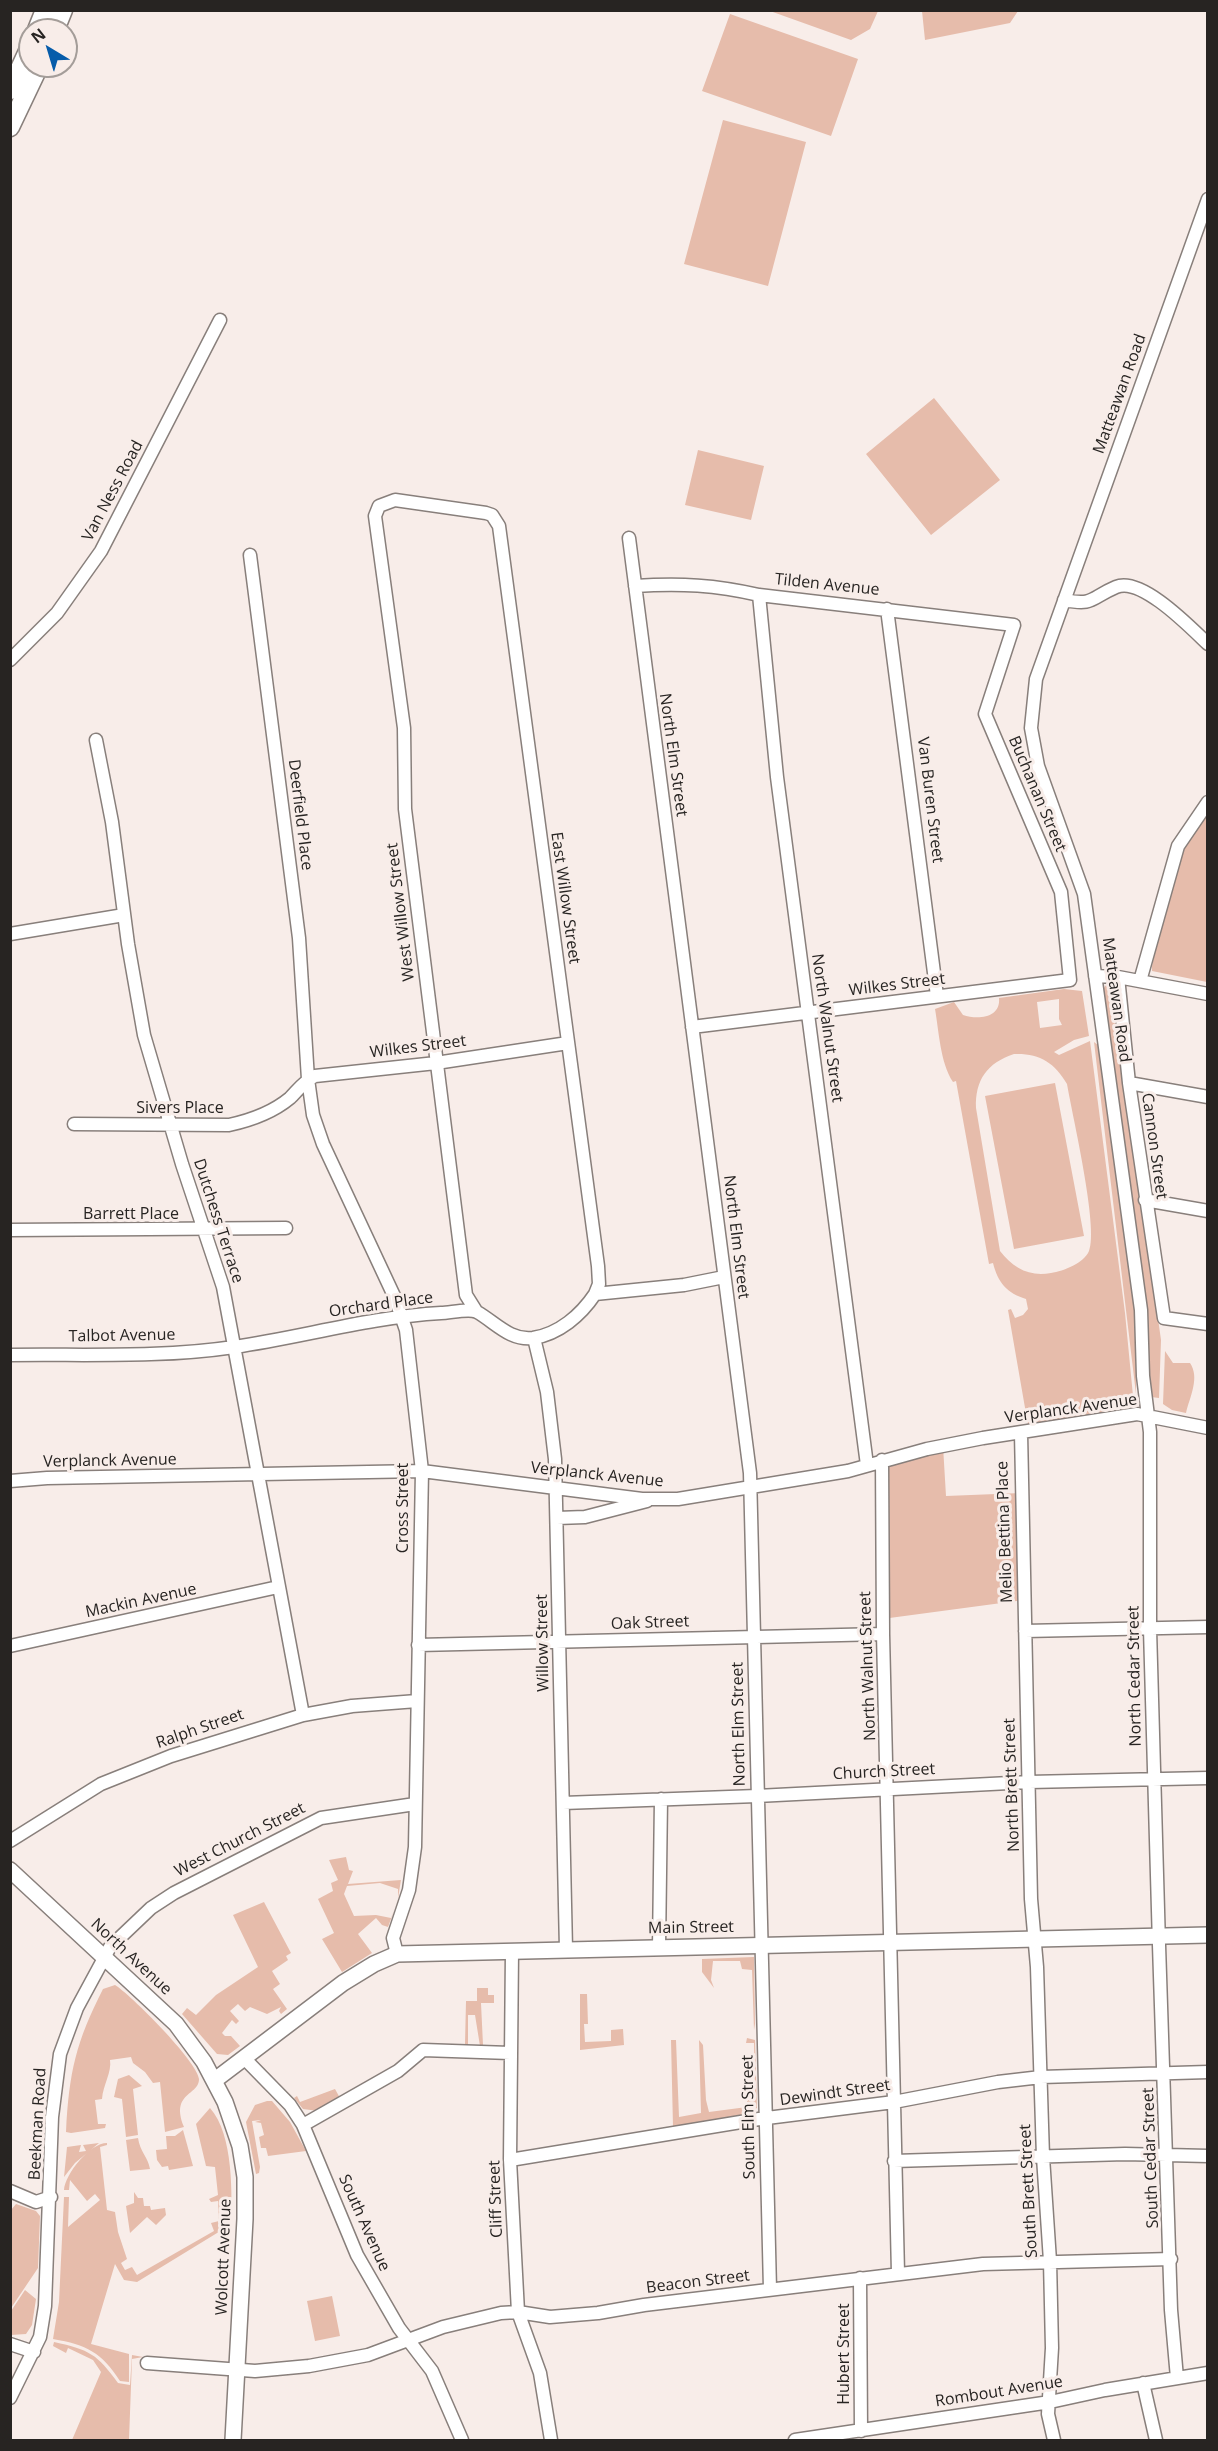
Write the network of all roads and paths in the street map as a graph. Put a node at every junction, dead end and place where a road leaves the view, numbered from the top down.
1 (18, 73) edge
2 (33, 78) edge
3 (10, 90) edge
4 (10, 127) edge
5 (1208, 199) edge
6 (220, 320) dead end
7 (486, 513) joint
8 (629, 538) dead end
9 (250, 555) dead end
10 (636, 586) junction
11 (759, 595) junction
12 (1064, 600) junction
13 (887, 609) junction
14 (1014, 625) joint
15 (1208, 644) edge
16 (10, 660) edge
17 (96, 740) dead end
18 (1208, 802) edge
19 (124, 915) junction
20 (10, 934) edge
21 (1095, 976) junction
22 (1118, 977) junction
23 (1070, 980) joint
24 (1140, 981) junction
25 (1208, 994) edge
26 (938, 996) junction
27 (809, 1012) junction
28 (692, 1027) junction
29 (568, 1043) junction
30 (436, 1063) junction
31 (308, 1079) junction
32 (1129, 1083) junction
33 (1208, 1097) edge
34 (74, 1124) dead end
35 (171, 1125) junction
36 (1145, 1200) junction
37 (1208, 1211) edge
38 (286, 1228) dead end
39 (10, 1230) edge
40 (206, 1230) junction
41 (724, 1277) junction
42 (595, 1294) junction
43 (476, 1311) junction
44 (402, 1316) junction
45 (1208, 1324) edge
46 (534, 1338) junction
47 (234, 1347) junction
48 (10, 1355) edge
49 (1147, 1416) junction
50 (1208, 1428) edge
51 (1021, 1433) junction
52 (882, 1460) junction
53 (867, 1465) junction
54 (422, 1472) junction
55 (256, 1473) junction
56 (10, 1481) edge
57 (556, 1487) junction
58 (751, 1487) junction
59 (651, 1499) junction
60 (557, 1518) junction
61 (278, 1587) junction
62 (1208, 1627) edge
63 (1150, 1629) junction
64 (1025, 1631) junction
65 (883, 1634) junction
66 (754, 1636) junction
67 (560, 1641) junction
68 (418, 1645) junction
69 (10, 1646) edge
70 (417, 1701) junction
71 (303, 1714) junction
72 (1208, 1778) edge
73 (1155, 1780) junction
74 (1029, 1782) junction
75 (887, 1788) junction
76 (757, 1797) junction
77 (661, 1799) junction
78 (563, 1803) junction
79 (415, 1804) junction
80 (10, 1841) edge
81 (10, 1870) edge
82 (1208, 1935) edge
83 (1159, 1936) junction
84 (1034, 1939) junction
85 (892, 1942) junction
86 (762, 1945) junction
87 (659, 1947) junction
88 (566, 1949) junction
89 (512, 1951) junction
90 (397, 1954) junction
91 (105, 1957) junction
92 (510, 2053) junction
93 (244, 2058) junction
94 (1208, 2072) edge
95 (1165, 2074) junction
96 (1041, 2078) junction
97 (215, 2080) junction
98 (894, 2102) junction
99 (766, 2119) junction
100 (303, 2125) junction
101 (1167, 2156) junction
102 (1208, 2156) edge
103 (1043, 2157) junction
104 (510, 2160) junction
105 (894, 2162) junction
106 (10, 2191) edge
107 (51, 2197) junction
108 (1171, 2259) junction
109 (1050, 2261) junction
110 (898, 2273) junction
111 (860, 2278) junction
112 (770, 2289) junction
113 (518, 2312) junction
114 (409, 2338) junction
115 (10, 2344) edge
116 (34, 2352) junction
117 (147, 2363) dead end
118 (237, 2370) junction
119 (1208, 2373) edge
120 (1177, 2378) junction
121 (1143, 2384) junction
122 (10, 2398) edge
123 (1050, 2402) junction
124 (861, 2431) junction
125 (233, 2440) edge
126 (462, 2440) edge
127 (551, 2440) edge
128 (795, 2440) edge
129 (1054, 2440) edge
130 (1156, 2440) edge

1 - 3 highway
2 - 4 highway
5 - 12 street, Matteawan Road
6 - 16 street, Van Ness Road
7 - 29 street, East Willow Street
7 - 30 street, West Willow Street
8 - 10 street, North Elm Street
9 - 31 street, Deerfield Place
10 - 11 street, Tilden Avenue
10 - 28 street, North Elm Street
11 - 13 street, Tilden Avenue
11 - 27 street, North Walnut Street
12 - 15 street
12 - 21 street, Matteawan Road
13 - 14 street, Tilden Avenue
13 - 26 street, Van Buren Street
14 - 23 street, Buchanan Street
17 - 19 street, Dutchess Terrace
18 - 24 street
19 - 20 street
19 - 35 street, Dutchess Terrace
21 - 22 street
21 - 49 street, Matteawan Road
22 - 24 street
22 - 32 street, Cannon Street
23 - 26 street, Wilkes Street
24 - 25 street
26 - 27 street, Wilkes Street
27 - 28 street, Wilkes Street
27 - 53 street, North Walnut Street
28 - 41 street, North Elm Street
29 - 30 street, Wilkes Street
29 - 42 street, East Willow Street
30 - 31 street, Wilkes Street
30 - 43 street, West Willow Street
31 - 35 street, Sivers Place
31 - 44 street, Cross Street
32 - 33 street
32 - 36 street, Cannon Street
34 - 35 street, Sivers Place
35 - 40 street, Dutchess Terrace
36 - 37 street
36 - 45 street, Cannon Street
38 - 40 street, Barrett Place
39 - 40 street, Barrett Place
40 - 47 street, Dutchess Terrace
41 - 42 street
41 - 58 street, North Elm Street
42 - 46 street
43 - 44 street, Orchard Place
43 - 46 street
44 - 47 street, Orchard Place
44 - 54 street, Cross Street
46 - 57 street, Willow Street
47 - 48 street, Talbot Avenue
47 - 55 street, Dutchess Terrace
49 - 50 street, Verplanck Avenue
49 - 51 street, Verplanck Avenue
49 - 63 street, North Cedar Street
51 - 52 street, Verplanck Avenue
51 - 64 street, Melio Bettina Place
52 - 53 street, Verplanck Avenue
52 - 65 street, North Walnut Street
53 - 58 street, Verplanck Avenue
54 - 55 street, Verplanck Avenue
54 - 57 street, Verplanck Avenue
54 - 68 street, Cross Street
55 - 56 street, Verplanck Avenue
55 - 61 street, Dutchess Terrace
57 - 59 street, Verplanck Avenue
57 - 60 street, Willow Street
58 - 59 street, Verplanck Avenue
58 - 66 street, North Elm Street
59 - 60 street
60 - 67 street, Willow Street
61 - 69 street, Mackin Avenue
61 - 71 street, Dutchess Terrace
62 - 63 street
63 - 64 street
63 - 73 street, North Cedar Street
64 - 74 street, North Brett Street
65 - 66 street, Oak Street
65 - 75 street, North Walnut Street
66 - 67 street, Oak Street
66 - 76 street, North Elm Street
67 - 68 street, Oak Street
67 - 78 street, Willow Street
68 - 70 street, Cross Street
70 - 71 street, Ralph Street
70 - 79 street, Cross Street
71 - 80 street, Ralph Street
72 - 73 street, Church Street
73 - 74 street, Church Street
73 - 83 street, North Cedar Street
74 - 75 street, Church Street
74 - 84 street, North Brett Street
75 - 76 street, Church Street
75 - 85 street, North Walnut Street
76 - 77 street, Church Street
76 - 86 street, North Elm Street
77 - 78 street, Church Street
77 - 87 street
78 - 88 street, Willow Street
79 - 90 street, Cross Street
79 - 91 street, West Church Street
81 - 91 main road, North Avenue
82 - 83 main road, Main Street
83 - 84 main road, Main Street
83 - 95 street, South Cedar Street
84 - 85 main road, Main Street
84 - 96 street, South Brett Street
85 - 86 main road, Main Street
85 - 98 street, North Walnut Street
86 - 87 main road, Main Street
86 - 99 street, South Elm Street
87 - 88 main road, Main Street
88 - 89 main road, Main Street
89 - 90 main road, Main Street
89 - 92 street, Cliff Street
90 - 93 main road, Main Street
91 - 97 main road, North Avenue
91 - 107 street, Beekman Road
92 - 100 street
92 - 104 street, Cliff Street
93 - 97 main road, Main Street
93 - 100 street, South Avenue
94 - 95 street, Dewindt Street
95 - 96 street, Dewindt Street
95 - 101 street, South Cedar Street
96 - 98 street, Dewindt Street
96 - 103 street, South Brett Street
97 - 118 main road, Wolcott Avenue
98 - 99 street, Dewindt Street
98 - 105 street, North Walnut Street
99 - 104 street, Dewindt Street
99 - 112 street, South Elm Street
100 - 114 street, South Avenue
101 - 102 street
101 - 103 street
101 - 108 street, South Cedar Street
103 - 105 street
103 - 109 street, South Brett Street
104 - 113 street, Cliff Street
105 - 110 street, North Walnut Street
106 - 107 street
107 - 116 street, Beekman Road
108 - 109 street, Beacon Street
108 - 120 street, South Cedar Street
109 - 110 street, Beacon Street
109 - 123 street, South Brett Street
110 - 111 street, Beacon Street
111 - 112 street, Beacon Street
111 - 124 street, Hubert Street
112 - 113 street, Beacon Street
113 - 114 street, Beacon Street
113 - 127 street, Cliff Street
114 - 118 street, Beacon Street
114 - 126 street, South Avenue
115 - 116 street
116 - 122 street, Beekman Road
117 - 118 street, Beacon Street
118 - 125 main road, Wolcott Avenue
119 - 120 street, Rombout Avenue
120 - 121 street, Rombout Avenue
121 - 123 street, Rombout Avenue
121 - 130 street
123 - 124 street, Rombout Avenue
123 - 129 street, South Brett Street
124 - 128 street, Rombout Avenue

